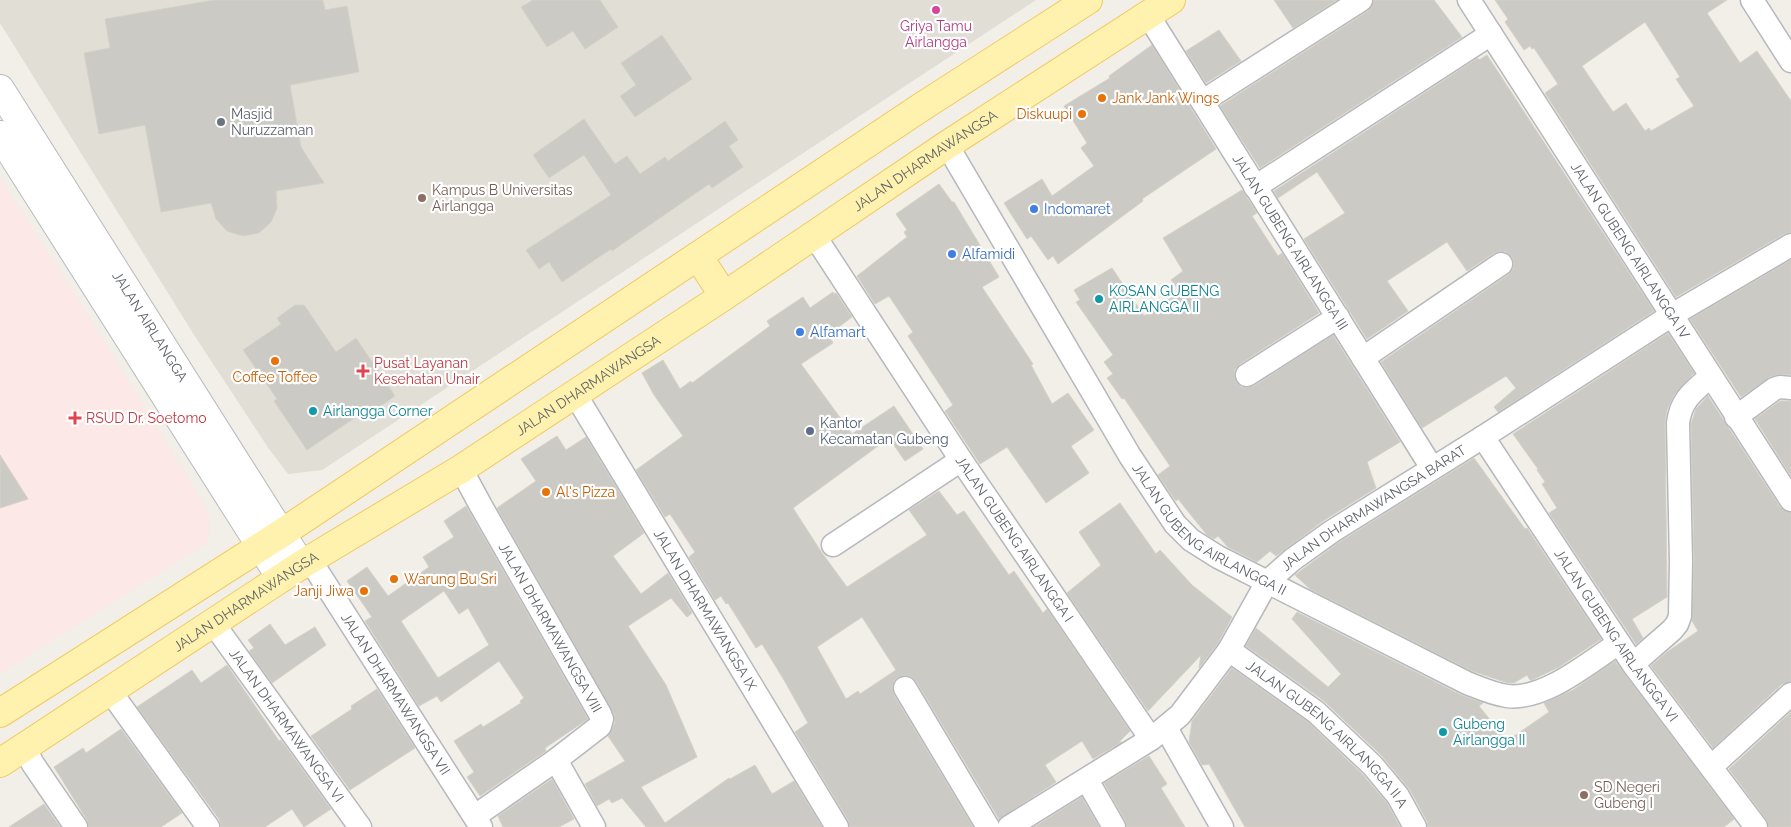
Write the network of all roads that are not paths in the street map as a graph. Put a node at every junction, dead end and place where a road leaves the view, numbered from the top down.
1 (1088, 0) edge
2 (1171, 0) edge
3 (1361, 0) edge
4 (1469, 0) edge
5 (1752, 0) edge
6 (1148, 15) junction
7 (1491, 34) junction
8 (1791, 61) edge
9 (0, 89) edge
10 (1203, 101) junction
11 (0, 135) edge
12 (947, 145) junction
13 (1255, 187) junction
14 (814, 236) junction
15 (1791, 245) edge
16 (698, 256) junction
17 (1501, 264) dead end
18 (724, 296) junction
19 (1672, 315) junction
20 (1338, 317) junction
21 (1363, 358) junction
22 (1247, 375) dead end
23 (1711, 376) junction
24 (1791, 388) edge
25 (575, 394) junction
26 (1736, 417) junction
27 (1483, 437) junction
28 (961, 460) junction
29 (461, 468) junction
30 (1432, 468) junction
31 (1791, 500) edge
32 (271, 540) junction
33 (833, 545) dead end
34 (297, 568) junction
35 (1267, 582) junction
36 (213, 623) junction
37 (1619, 643) junction
38 (1229, 650) junction
39 (1633, 664) junction
40 (905, 688) dead end
41 (110, 691) junction
42 (1791, 694) edge
43 (0, 713) edge
44 (1159, 733) junction
45 (24, 747) junction
46 (556, 760) junction
47 (0, 763) edge
48 (1711, 767) junction
49 (1087, 780) junction
50 (478, 821) edge
51 (76, 827) edge
52 (208, 827) edge
53 (360, 827) edge
54 (594, 827) edge
55 (838, 827) edge
56 (988, 827) edge
57 (1009, 827) edge
58 (1114, 827) edge
59 (1222, 827) edge
60 (1415, 827) edge
61 (1756, 827) edge

1 - 16 main road
2 - 6 main road, JALAN DHARMAWANGSA
3 - 10 street
4 - 7 street, JALAN GUBENG AIRLANGGA IV
5 - 8 street
6 - 10 street, JALAN GUBENG AIRLANGGA III
6 - 12 main road, JALAN DHARMAWANGSA
7 - 13 street
7 - 19 street, JALAN GUBENG AIRLANGGA IV
9 - 32 main road, JALAN AIRLANGGA
10 - 13 street, JALAN GUBENG AIRLANGGA III
11 - 32 main road, JALAN AIRLANGGA
12 - 14 main road, JALAN DHARMAWANGSA
12 - 35 street, JALAN GUBENG AIRLANGGA II
13 - 20 street, JALAN GUBENG AIRLANGGA III
14 - 18 main road, JALAN DHARMAWANGSA
14 - 28 street, JALAN GUBENG AIRLANGGA I
15 - 19 street, JALAN DHARMAWANGSA BARAT
16 - 18 main road
16 - 32 main road
17 - 21 street
18 - 25 main road, JALAN DHARMAWANGSA
19 - 23 street, JALAN GUBENG AIRLANGGA IV
19 - 27 street, JALAN DHARMAWANGSA BARAT
20 - 21 street, JALAN GUBENG AIRLANGGA III
20 - 22 street
21 - 30 street, JALAN GUBENG AIRLANGGA III
23 - 26 street, JALAN GUBENG AIRLANGGA IV
23 - 39 street
24 - 26 street
25 - 29 main road, JALAN DHARMAWANGSA
25 - 55 street, JALAN DHARMAWANGSA IX
26 - 31 street, JALAN GUBENG AIRLANGGA IV
27 - 30 street, JALAN DHARMAWANGSA BARAT
27 - 37 street, JALAN GUBENG AIRLANGGA VI
28 - 33 street
28 - 44 street, JALAN GUBENG AIRLANGGA I
29 - 34 main road, JALAN DHARMAWANGSA
29 - 46 street, JALAN DHARMAWANGSA VIII
30 - 35 street, JALAN DHARMAWANGSA BARAT
32 - 34 main road, JALAN AIRLANGGA
32 - 43 main road
34 - 36 main road, JALAN DHARMAWANGSA
34 - 50 street, JALAN DHARMAWANGSA VII
35 - 37 street, JALAN GUBENG AIRLANGGA II
35 - 38 street, JALAN DHARMAWANGSA BARAT
36 - 41 main road, JALAN DHARMAWANGSA
36 - 53 street, JALAN DHARMAWANGSA VI
37 - 39 street, JALAN GUBENG AIRLANGGA VI
38 - 44 street, JALAN DHARMAWANGSA BARAT
38 - 60 street, JALAN GUBENG AIRLANGGA II A
39 - 48 street, JALAN GUBENG AIRLANGGA VI
40 - 56 street
41 - 45 main road, JALAN DHARMAWANGSA
41 - 52 street
42 - 48 street
44 - 49 street, JALAN DHARMAWANGSA BARAT
44 - 59 street, JALAN GUBENG AIRLANGGA I
45 - 47 main road, JALAN DHARMAWANGSA
45 - 51 street
46 - 50 street, JALAN DHARMAWANGSA VIII
46 - 54 street
48 - 61 street, JALAN GUBENG AIRLANGGA VI
49 - 57 street, JALAN DHARMAWANGSA BARAT
49 - 58 street

